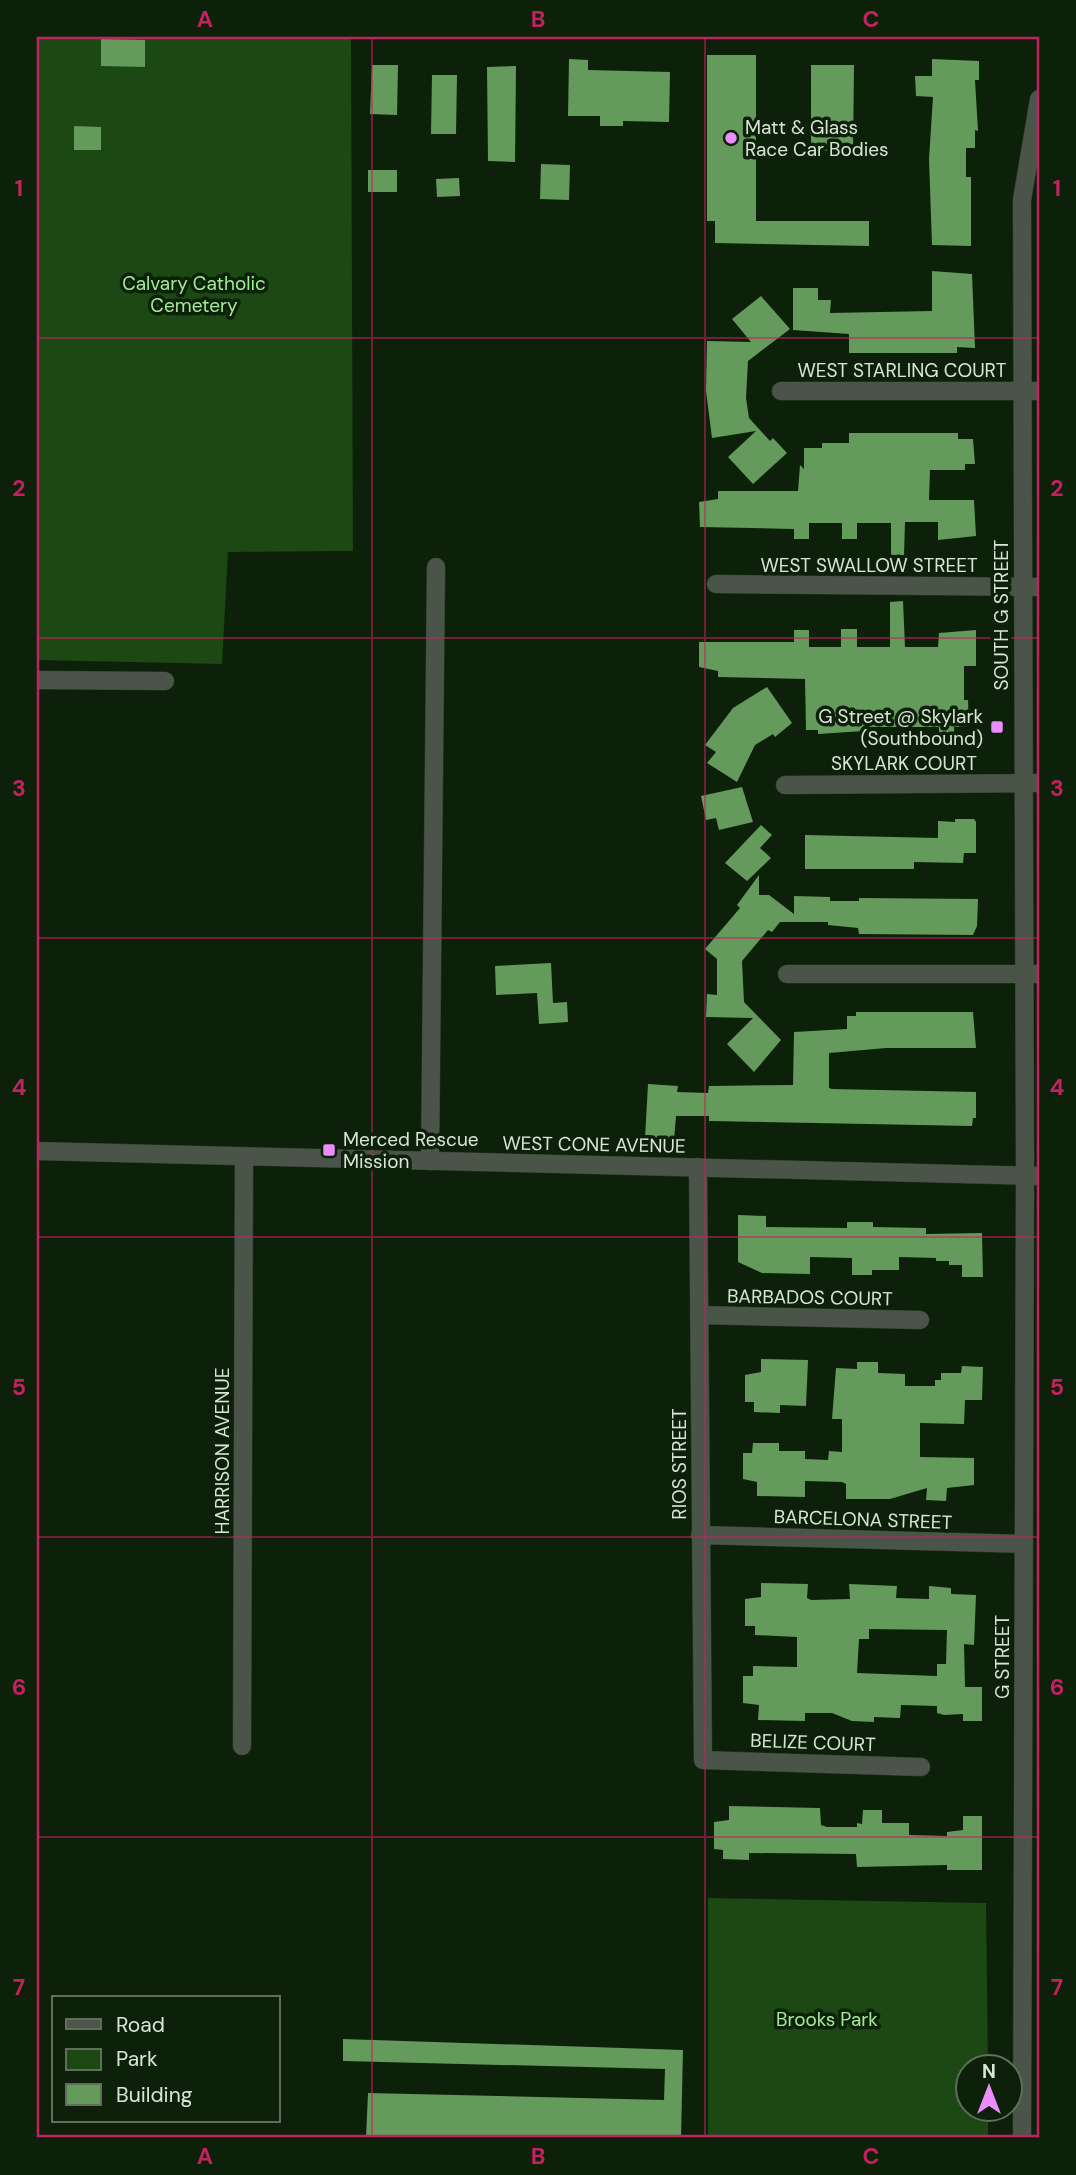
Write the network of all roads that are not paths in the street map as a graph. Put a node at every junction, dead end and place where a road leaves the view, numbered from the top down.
1 (1039, 99) edge
2 (1031, 200) edge
3 (781, 391) dead end
4 (1031, 391) edge
5 (436, 567) dead end
6 (716, 584) dead end
7 (1031, 587) edge
8 (37, 680) edge
9 (165, 681) dead end
10 (1031, 783) edge
11 (785, 785) dead end
12 (787, 974) dead end
13 (1032, 974) edge
14 (37, 1151) edge
15 (244, 1157) junction
16 (430, 1161) junction
17 (698, 1167) junction
18 (1032, 1176) edge
19 (699, 1315) junction
20 (920, 1320) dead end
21 (700, 1535) junction
22 (1024, 1544) junction
23 (242, 1746) dead end
24 (703, 1760) joint
25 (922, 1767) dead end
26 (1031, 1771) edge
27 (1022, 2138) edge

1 - 2 street, SOUTH G STREET
2 - 4 street, SOUTH G STREET
3 - 4 street, WEST STARLING COURT
4 - 7 street, SOUTH G STREET
5 - 16 street
6 - 7 street, WEST SWALLOW STREET
7 - 10 street, SOUTH G STREET
8 - 9 street
10 - 11 street, SKYLARK COURT
10 - 13 street, SOUTH G STREET
12 - 13 street
13 - 18 street, SOUTH G STREET
14 - 15 street, WEST CONE AVENUE
15 - 16 street, WEST CONE AVENUE
15 - 23 street, HARRISON AVENUE
16 - 17 street, WEST CONE AVENUE
17 - 18 street, WEST CONE AVENUE
17 - 19 street, RIOS STREET
18 - 22 street, G STREET
19 - 20 street, BARBADOS COURT
19 - 21 street, RIOS STREET
21 - 22 street, BARCELONA STREET
21 - 24 street, RIOS STREET
22 - 26 street, G STREET
24 - 25 street, BELIZE COURT
26 - 27 street, G STREET

